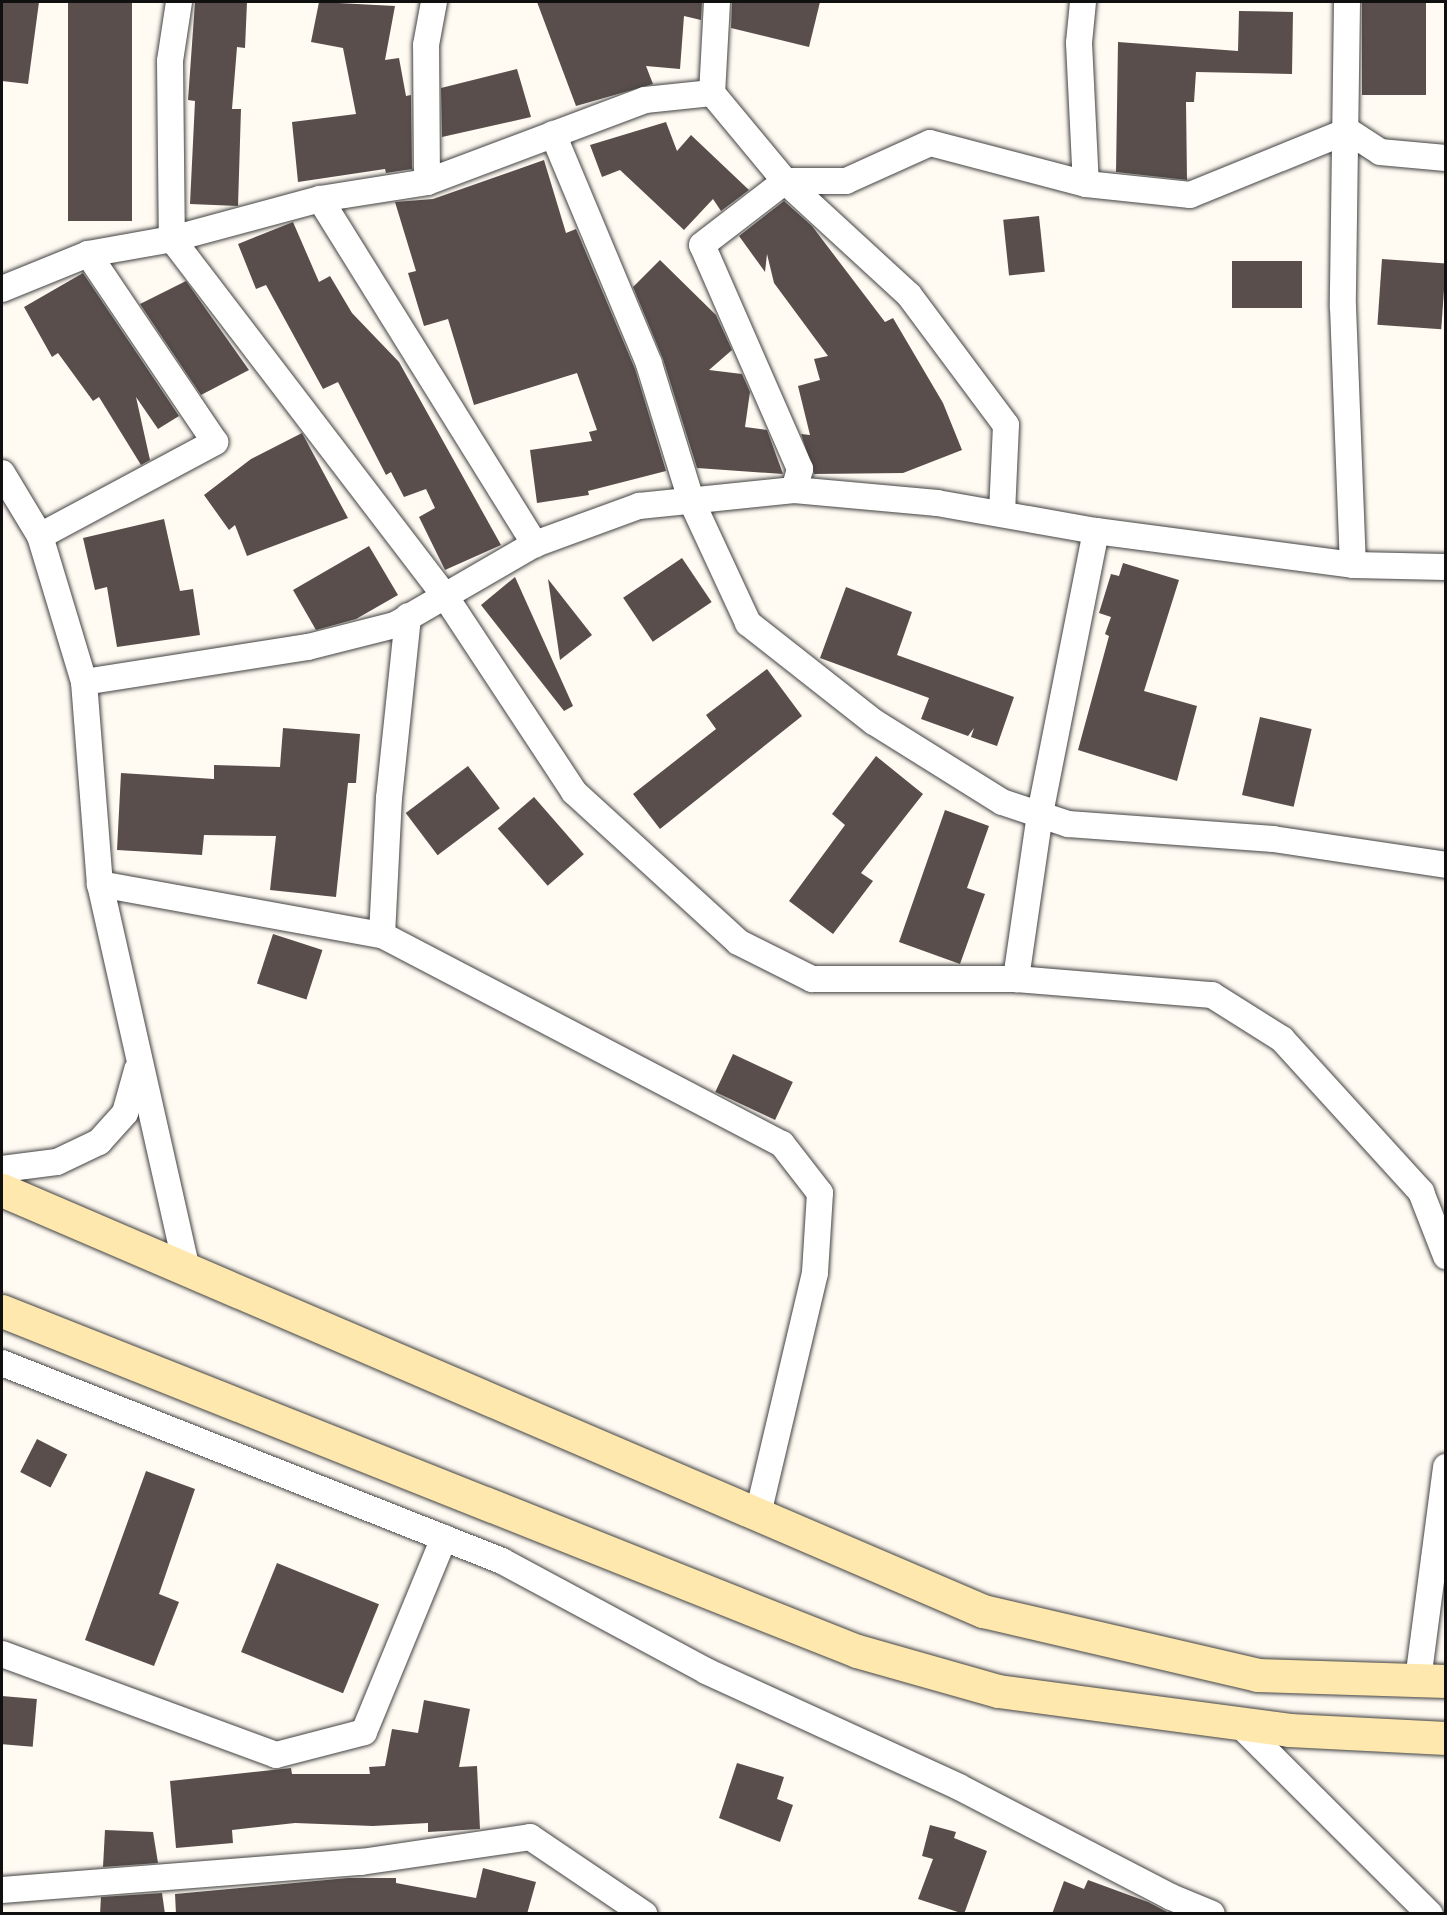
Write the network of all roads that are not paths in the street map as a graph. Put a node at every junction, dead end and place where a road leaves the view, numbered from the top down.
1 (179, 2) edge
2 (434, 2) edge
3 (717, 2) edge
4 (1083, 2) edge
5 (1347, 2) edge
6 (712, 93) junction
7 (1348, 131) junction
8 (553, 134) junction
9 (1446, 158) edge
10 (785, 181) junction
11 (427, 182) junction
12 (1086, 184) junction
13 (320, 199) junction
14 (172, 239) junction
15 (88, 254) junction
16 (2, 289) edge
17 (2, 473) edge
18 (795, 490) junction
19 (691, 500) junction
20 (1002, 514) junction
21 (1096, 531) junction
22 (40, 536) junction
23 (535, 544) junction
24 (1353, 565) junction
25 (1446, 567) edge
26 (443, 593) junction
27 (408, 616) junction
28 (84, 682) junction
29 (1040, 814) junction
30 (1446, 865) edge
31 (100, 884) junction
32 (382, 935) junction
33 (1016, 979) junction
34 (137, 1067) junction
35 (2, 1169) edge
36 (2, 1190) edge
37 (1446, 1256) edge
38 (186, 1266) junction
39 (2, 1311) edge
40 (2, 1363) edge
41 (1446, 1467) edge
42 (758, 1515) junction
43 (444, 1538) junction
44 (2, 1654) edge
45 (1432, 1681) edge
46 (1238, 1724) junction
47 (1446, 1738) edge
48 (2, 1890) edge
49 (644, 1914) edge
50 (1212, 1914) edge
51 (1430, 1914) edge

1 - 14 street
2 - 11 street
3 - 6 street
4 - 12 street
5 - 7 street
6 - 8 street
6 - 10 street
7 - 9 street
7 - 12 street
7 - 24 street
8 - 11 street
8 - 19 street
10 - 12 street
10 - 18 street
10 - 20 street
11 - 13 street
13 - 14 street
13 - 23 street
14 - 15 street
14 - 26 street
15 - 16 street
15 - 22 street
17 - 22 street
18 - 19 street
18 - 20 street
19 - 23 street
19 - 29 street
20 - 21 street
21 - 24 street
21 - 29 street
22 - 28 street
23 - 26 street
24 - 25 street
26 - 27 street
26 - 33 street
27 - 28 street
27 - 32 street
28 - 31 street
29 - 30 street
29 - 33 street
31 - 32 street
31 - 34 street
32 - 42 street
33 - 37 street
34 - 35 street
34 - 38 street
36 - 38 main road
38 - 42 main road
39 - 46 main road
40 - 43 street
41 - 45 street
42 - 45 main road
43 - 44 street
43 - 50 street
46 - 47 main road
46 - 51 street
48 - 49 street

